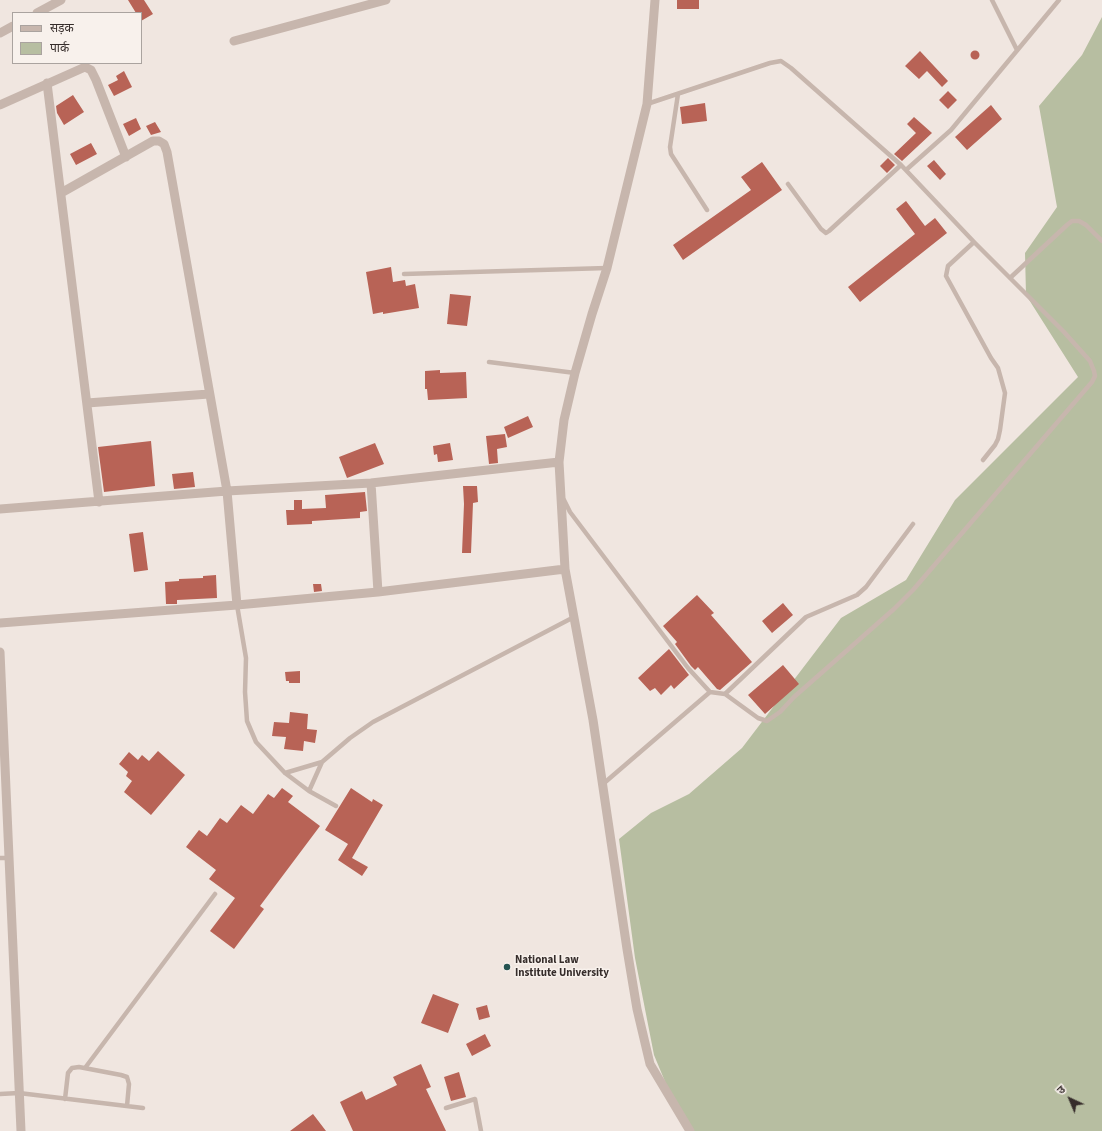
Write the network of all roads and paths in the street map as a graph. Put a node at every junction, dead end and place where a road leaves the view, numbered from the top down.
1 (61, 0) edge
2 (386, 0) edge
3 (655, 0) edge
4 (992, 0) edge
5 (1059, 0) edge
6 (39, 12) edge
7 (12, 27) edge
8 (0, 33) edge
9 (234, 41) dead end
10 (1017, 50) junction
11 (47, 83) junction
12 (678, 94) junction
13 (647, 104) junction
14 (0, 105) edge
15 (126, 157) junction
16 (901, 165) junction
17 (906, 170) junction
18 (788, 184) dead end
19 (61, 193) junction
20 (707, 210) dead end
21 (1102, 241) edge
22 (974, 242) junction
23 (608, 268) junction
24 (404, 274) dead end
25 (1010, 278) junction
26 (489, 362) dead end
27 (575, 373) junction
28 (209, 394) junction
29 (87, 403) junction
30 (983, 460) dead end
31 (560, 462) junction
32 (371, 482) junction
33 (227, 491) junction
34 (561, 494) junction
35 (99, 502) junction
36 (0, 509) edge
37 (913, 524) dead end
38 (565, 569) junction
39 (378, 592) junction
40 (237, 605) junction
41 (574, 617) junction
42 (0, 623) edge
43 (0, 652) edge
44 (710, 692) junction
45 (725, 694) junction
46 (322, 762) junction
47 (285, 773) junction
48 (603, 784) junction
49 (309, 791) junction
50 (336, 806) dead end
51 (4, 858) edge
52 (215, 894) dead end
53 (86, 1068) junction
54 (19, 1093) junction
55 (0, 1094) edge
56 (65, 1099) junction
57 (126, 1106) junction
58 (143, 1108) dead end
59 (446, 1108) dead end
60 (686, 1130) edge
61 (21, 1131) edge
62 (481, 1131) edge

1 - 6 street
2 - 9 street
3 - 13 street
4 - 10 lane
5 - 10 lane
7 - 8 street
10 - 17 lane
11 - 14 street
11 - 15 street
11 - 19 street
12 - 13 lane
12 - 16 lane
12 - 20 lane
13 - 23 street
15 - 19 street
15 - 28 street
16 - 17 lane
16 - 18 lane
17 - 22 lane
19 - 29 street
21 - 25 lane
22 - 25 lane
22 - 30 lane
23 - 24 lane
23 - 27 street
25 - 45 lane
26 - 27 lane
27 - 31 street
28 - 29 street
28 - 33 street
29 - 35 street
31 - 32 street
31 - 34 street
32 - 33 street
32 - 39 street
33 - 35 street
33 - 40 street
34 - 38 street
34 - 44 lane
35 - 36 street
37 - 45 lane
38 - 39 street
38 - 41 street
39 - 40 street
40 - 42 street
40 - 47 lane
41 - 46 lane
41 - 48 street
43 - 51 street
44 - 45 lane
44 - 48 lane
46 - 47 lane
46 - 49 lane
47 - 49 lane
48 - 60 street
49 - 50 lane
51 - 54 street
52 - 53 lane
53 - 56 lane
53 - 57 lane
54 - 55 lane
54 - 56 lane
54 - 61 street
56 - 57 lane
57 - 58 lane
59 - 62 lane

